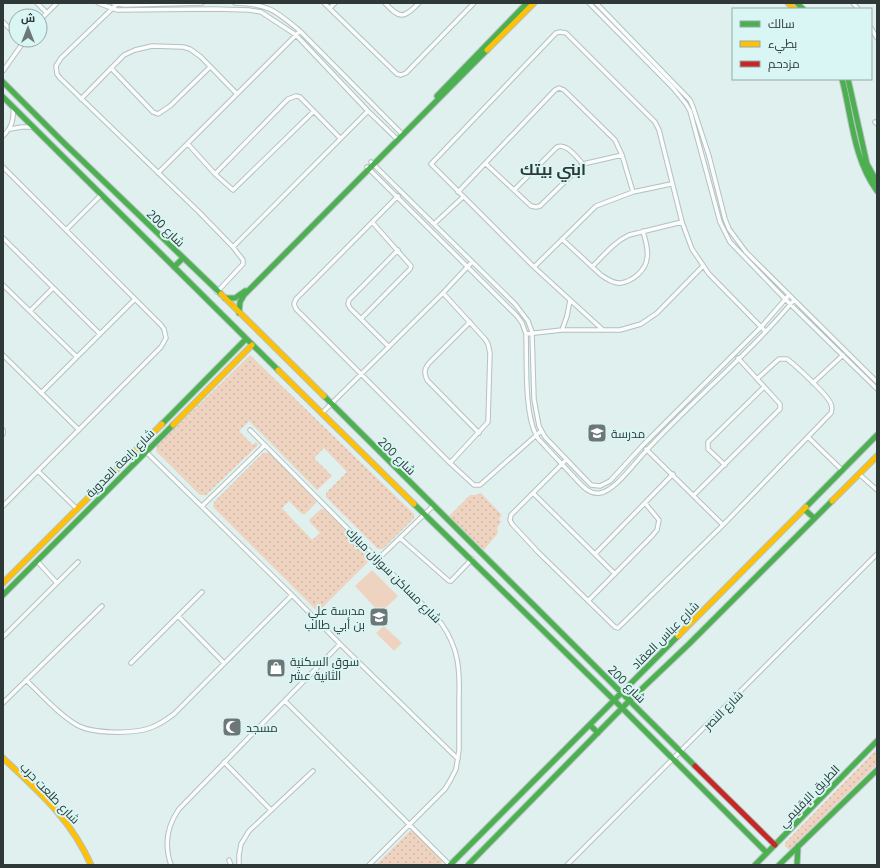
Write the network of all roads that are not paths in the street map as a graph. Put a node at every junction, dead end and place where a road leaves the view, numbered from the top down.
1 (57, 3) edge
2 (98, 3) edge
3 (202, 3) edge
4 (214, 3) edge
5 (235, 3) edge
6 (324, 3) edge
7 (335, 3) edge
8 (419, 3) edge
9 (474, 3) edge
10 (527, 3) edge
11 (534, 3) edge
12 (589, 3) edge
13 (596, 3) edge
14 (115, 4) edge
15 (388, 4) edge
16 (330, 8) junction
17 (113, 9) junction
18 (214, 9) junction
19 (48, 10) edge
20 (300, 31) junction
21 (296, 35) junction
22 (18, 48) edge
23 (210, 67) junction
24 (111, 68) junction
25 (3, 72) edge
26 (842, 80) edge
27 (848, 80) edge
28 (3, 82) edge
29 (237, 94) junction
30 (3, 97) edge
31 (81, 99) junction
32 (13, 106) junction
33 (314, 111) junction
34 (368, 111) junction
35 (34, 127) junction
36 (10, 129) junction
37 (402, 134) junction
38 (3, 136) edge
39 (340, 138) junction
40 (397, 139) junction
41 (64, 143) junction
42 (188, 144) junction
43 (57, 150) junction
44 (622, 155) junction
45 (709, 156) junction
46 (703, 158) junction
47 (373, 163) junction
48 (486, 164) junction
49 (583, 164) junction
50 (3, 167) edge
51 (368, 168) junction
52 (158, 173) junction
53 (215, 174) junction
54 (877, 182) edge
55 (672, 184) junction
56 (514, 190) junction
57 (877, 191) edge
58 (402, 192) junction
59 (458, 192) junction
60 (633, 192) junction
61 (101, 195) junction
62 (398, 196) junction
63 (463, 197) junction
64 (372, 222) junction
65 (682, 222) junction
66 (434, 224) junction
67 (66, 230) junction
68 (643, 230) junction
69 (3, 238) edge
70 (562, 239) junction
71 (233, 246) junction
72 (398, 250) junction
73 (183, 258) junction
74 (472, 262) junction
75 (467, 266) junction
76 (703, 266) junction
77 (174, 267) junction
78 (534, 267) junction
79 (592, 267) junction
80 (3, 285) edge
81 (54, 288) junction
82 (217, 292) junction
83 (443, 293) junction
84 (789, 295) junction
85 (225, 298) junction
86 (135, 299) junction
87 (785, 299) junction
88 (570, 300) junction
89 (794, 300) junction
90 (790, 304) junction
91 (30, 311) junction
92 (239, 313) junction
93 (361, 318) junction
94 (470, 322) junction
95 (761, 328) junction
96 (562, 330) junction
97 (603, 330) junction
98 (765, 331) junction
99 (532, 332) junction
100 (100, 334) junction
101 (526, 334) junction
102 (246, 339) junction
103 (252, 345) junction
104 (390, 347) junction
105 (232, 352) junction
106 (3, 355) edge
107 (734, 355) junction
108 (843, 356) junction
109 (77, 357) junction
110 (239, 358) junction
111 (738, 359) junction
112 (361, 374) junction
113 (757, 380) junction
114 (877, 382) edge
115 (813, 383) junction
116 (764, 387) junction
117 (877, 389) edge
118 (41, 393) junction
119 (331, 405) junction
120 (322, 413) junction
121 (3, 430) edge
122 (79, 430) junction
123 (250, 430) dead end
124 (541, 431) junction
125 (478, 433) junction
126 (3, 434) edge
127 (536, 435) junction
128 (877, 435) edge
129 (808, 437) junction
130 (265, 445) junction
131 (642, 445) junction
132 (140, 446) junction
133 (647, 449) junction
134 (146, 452) junction
135 (877, 456) edge
136 (566, 460) junction
137 (450, 463) junction
138 (562, 465) junction
139 (725, 465) junction
140 (842, 470) junction
141 (38, 471) junction
142 (673, 474) junction
143 (859, 474) junction
144 (877, 490) edge
145 (534, 494) junction
146 (694, 496) junction
147 (645, 503) junction
148 (3, 506) edge
149 (202, 506) junction
150 (433, 506) junction
151 (77, 509) junction
152 (804, 509) junction
153 (426, 514) junction
154 (814, 518) junction
155 (723, 525) junction
156 (400, 538) junction
157 (595, 554) junction
158 (877, 554) edge
159 (378, 559) junction
160 (472, 559) junction
161 (37, 561) junction
162 (78, 562) dead end
163 (615, 574) junction
164 (57, 582) junction
165 (3, 583) edge
166 (202, 592) dead end
167 (3, 595) edge
168 (292, 595) junction
169 (588, 601) junction
170 (102, 606) dead end
171 (178, 616) junction
172 (3, 637) edge
173 (340, 644) junction
174 (131, 663) dead end
175 (224, 663) junction
176 (26, 680) junction
177 (621, 693) junction
178 (614, 700) junction
179 (285, 701) junction
180 (629, 701) junction
181 (3, 703) edge
182 (622, 708) junction
183 (590, 725) junction
184 (598, 733) junction
185 (877, 741) edge
186 (681, 752) junction
187 (3, 758) edge
188 (458, 759) junction
189 (674, 759) junction
190 (224, 762) junction
191 (877, 770) edge
192 (313, 771) dead end
193 (271, 810) junction
194 (410, 824) junction
195 (775, 846) junction
196 (798, 846) junction
197 (767, 853) junction
198 (229, 860) dead end
199 (91, 865) edge
200 (171, 865) edge
201 (231, 865) edge
202 (239, 865) edge
203 (369, 865) edge
204 (450, 865) edge
205 (468, 865) edge
206 (568, 865) edge
207 (755, 865) edge
208 (779, 865) edge
209 (797, 865) edge

1 - 19 street
2 - 17 street
3 - 14 street
4 - 18 street
5 - 20 street
6 - 16 street
7 - 16 street
8 - 15 street
9 - 16 street
10 - 37 main road
11 - 37 main road
12 - 46 street
13 - 45 street
14 - 17 street
17 - 18 street
17 - 31 street
18 - 21 street
20 - 21 street
20 - 37 street
21 - 29 street
21 - 34 street
22 - 25 street
23 - 24 street
23 - 24 street
23 - 29 street
24 - 31 street
26 - 57 main road
27 - 54 main road
28 - 41 main road, شارع 200
29 - 42 street
30 - 32 main road, شارع 200
31 - 52 street
32 - 35 main road, شارع 200
32 - 36 street
33 - 39 street
33 - 53 street
33 - 53 street
34 - 39 street
34 - 40 street
35 - 36 street
35 - 43 main road, شارع 200
36 - 38 street
37 - 40 main road
39 - 71 street
40 - 47 main road
41 - 43 main road
41 - 73 main road, شارع 200
42 - 52 street
42 - 53 street
43 - 61 main road, شارع 200
44 - 48 street
44 - 49 street
44 - 60 street
45 - 46 street
45 - 84 street
46 - 87 street
47 - 51 main road
47 - 58 street
48 - 56 street
48 - 59 street
49 - 56 street
49 - 56 street
50 - 67 street
51 - 62 street
51 - 85 main road
51 - 92 main road
52 - 71 street
55 - 59 street
55 - 60 street
55 - 65 street
58 - 62 street
58 - 66 street
59 - 63 street
60 - 70 street
61 - 67 street
61 - 77 main road, شارع 200
62 - 64 street
62 - 75 street
63 - 66 street
63 - 78 street
64 - 72 street
64 - 112 street
65 - 68 street
65 - 76 street
66 - 74 street
67 - 86 street
68 - 79 street
68 - 79 street
69 - 81 street
70 - 78 street
70 - 79 street
71 - 82 street
72 - 93 street
72 - 93 street
73 - 77 main road
73 - 82 main road, شارع 200
74 - 75 street
74 - 99 street
75 - 83 street
75 - 101 street
76 - 95 street
76 - 97 street
77 - 102 main road, شارع 200
78 - 88 street
80 - 91 street
81 - 91 street
81 - 100 street
82 - 85 main road, شارع 200
83 - 94 street
83 - 104 street
84 - 87 street
84 - 89 street
85 - 92 main road, شارع 200
86 - 100 street
86 - 122 street
87 - 90 street
87 - 95 street
88 - 96 street
88 - 97 street
89 - 90 street
89 - 114 street
90 - 98 street
90 - 108 street
91 - 109 street
92 - 119 main road, شارع 200
93 - 104 street
94 - 125 street
94 - 125 street
95 - 98 street
95 - 107 street
96 - 97 street
96 - 99 street
98 - 111 street
99 - 101 street
99 - 124 street
100 - 109 street
101 - 127 street
102 - 103 main road, شارع 200
102 - 105 main road, شارع رابعة العدوية
103 - 110 main road, شارع رابعة العدوية
103 - 120 main road, شارع 200
104 - 112 street
105 - 110 main road
105 - 132 main road, شارع رابعة العدوية
106 - 118 street
107 - 111 street
107 - 131 street
108 - 115 street
108 - 117 street
109 - 118 street
110 - 134 main road, شارع رابعة العدوية
111 - 113 street
111 - 133 street
112 - 119 street
112 - 137 street
113 - 115 street
113 - 116 street
115 - 129 street
116 - 139 street
116 - 139 street
118 - 122 street
119 - 120 street
119 - 150 main road, شارع 200
120 - 153 main road, شارع 200
121 - 126 street
122 - 141 street
123 - 130 street, شارع مساكن سوزان مبارك
124 - 127 street
124 - 136 street
125 - 137 street
127 - 137 street
127 - 138 street
128 - 140 main road, شارع عباس العقاد
129 - 140 street
129 - 155 street
130 - 149 street
130 - 159 street, شارع مساكن سوزان مبارك
131 - 133 street
131 - 136 street
132 - 134 street
132 - 151 main road, شارع رابعة العدوية
133 - 138 street
133 - 142 street
134 - 149 street
134 - 161 main road, شارع رابعة العدوية
135 - 143 main road, شارع عباس العقاد
136 - 138 street
138 - 145 street
139 - 146 street
140 - 152 main road, شارع عباس العقاد
141 - 148 street
141 - 151 street
142 - 146 street
142 - 147 street
143 - 144 street
143 - 154 main road, شارع عباس العقاد
145 - 157 street
145 - 169 street
146 - 155 street
147 - 157 street
147 - 163 street
149 - 168 street
150 - 153 street
150 - 177 main road, شارع 200
151 - 165 main road, شارع رابعة العدوية
152 - 154 main road
152 - 177 main road, شارع عباس العقاد
153 - 156 street
153 - 160 main road, شارع 200
154 - 180 main road, شارع عباس العقاد
155 - 169 street
156 - 159 street
156 - 160 street
157 - 163 street
158 - 186 street, شارع النصر
159 - 188 street, شارع مساكن سوزان مبارك
160 - 178 main road, شارع 200
161 - 164 street
161 - 167 main road, شارع رابعة العدوية
162 - 164 street
163 - 169 street
164 - 172 street
166 - 171 street
168 - 173 street
168 - 175 street
170 - 176 street
171 - 174 street
171 - 175 street
173 - 179 street
173 - 188 street
175 - 176 street
176 - 181 street
177 - 178 main road, شارع عباس العقاد
177 - 180 main road, شارع 200
178 - 182 main road, شارع 200
178 - 183 main road, شارع عباس العقاد
179 - 190 street
179 - 194 street
180 - 182 main road, شارع عباس العقاد
180 - 186 main road, شارع 200
182 - 184 main road, شارع عباس العقاد
182 - 189 main road, شارع 200
183 - 184 main road
183 - 204 main road, شارع عباس العقاد
184 - 205 main road, شارع عباس العقاد
185 - 195 main road, الطريق الإقليمي
186 - 189 street, شارع النصر
186 - 195 main road, شارع 200
187 - 199 main road, شارع طلعت حرب
188 - 194 street, شارع مساكن سوزان مبارك
189 - 197 main road, شارع 200
189 - 206 street, شارع النصر
190 - 193 street
190 - 200 street
191 - 196 main road
192 - 193 street
193 - 202 street
194 - 203 street, شارع مساكن سوزان مبارك
194 - 204 street
195 - 197 main road, الطريق الإقليمي
196 - 208 main road
196 - 209 main road
197 - 207 main road, الطريق الإقليمي
198 - 201 street

